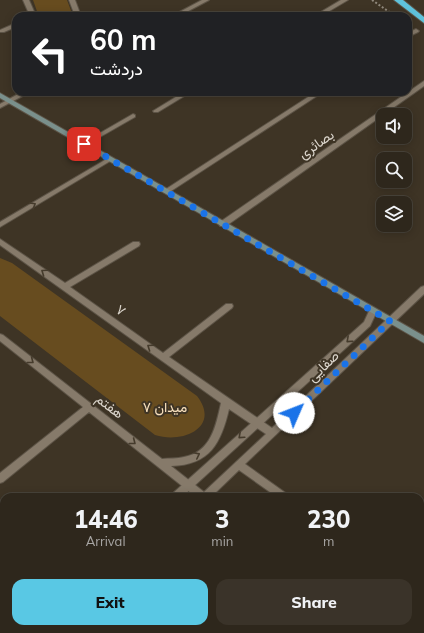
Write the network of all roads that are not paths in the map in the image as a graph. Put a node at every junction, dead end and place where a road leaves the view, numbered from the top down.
1 (26, 0) edge
2 (72, 0) edge
3 (206, 0) edge
4 (345, 0) edge
5 (398, 0) edge
6 (31, 12) edge
7 (76, 12) edge
8 (183, 12) edge
9 (324, 12) edge
10 (424, 21) edge
11 (12, 27) edge
12 (416, 30) dead end
13 (2, 31) dead end
14 (412, 32) edge
15 (424, 83) edge
16 (412, 91) edge
17 (0, 95) edge
18 (19, 96) edge
19 (181, 96) edge
20 (314, 96) edge
21 (405, 96) edge
22 (10, 101) junction
23 (0, 106) edge
24 (156, 111) dead end
25 (133, 116) dead end
26 (84, 144) junction
27 (110, 159) junction
28 (166, 191) junction
29 (223, 224) junction
30 (0, 225) edge
31 (0, 241) edge
32 (136, 244) dead end
33 (66, 287) junction
34 (424, 289) edge
35 (229, 306) dead end
36 (373, 311) junction
37 (390, 321) junction
38 (0, 337) edge
39 (424, 340) edge
40 (163, 356) junction
41 (226, 402) junction
42 (89, 407) junction
43 (256, 422) junction
44 (272, 433) junction
45 (160, 463) junction
46 (239, 465) junction
47 (0, 479) edge
48 (188, 485) junction
49 (179, 493) edge
50 (199, 493) edge
51 (208, 493) edge
52 (278, 493) edge

1 - 6 street
2 - 7 street
3 - 8 street
4 - 9 street
5 - 10 highway
11 - 13 street
12 - 14 street
15 - 16 street, بصائری
17 - 22 main road
18 - 22 street
19 - 24 street
20 - 28 street
21 - 29 street, بصائری
22 - 23 street
22 - 26 main road
25 - 26 street
26 - 27 main road
27 - 28 main road
30 -> 27 street
28 - 29 main road
29 - 36 main road
33 -> 31 street, ۷
32 - 33 street
40 -> 33 street, ۷
34 - 37 street, صفایی
35 - 40 street
36 - 37 main road
36 -> 43 street
37 - 39 main road
37 - 44 street, صفایی
38 -> 42 street, هفتم
40 - 41 street, ۷
41 - 43 street, ۷
45 -> 41 street
42 -> 45 street, هفتم
42 - 47 street
43 - 44 street, ۷
43 -> 48 street
44 - 46 street, صفایی
45 - 48 street, هفتم
46 - 51 street, صفایی
46 - 52 street
48 - 49 street
48 - 50 street, هفتم

